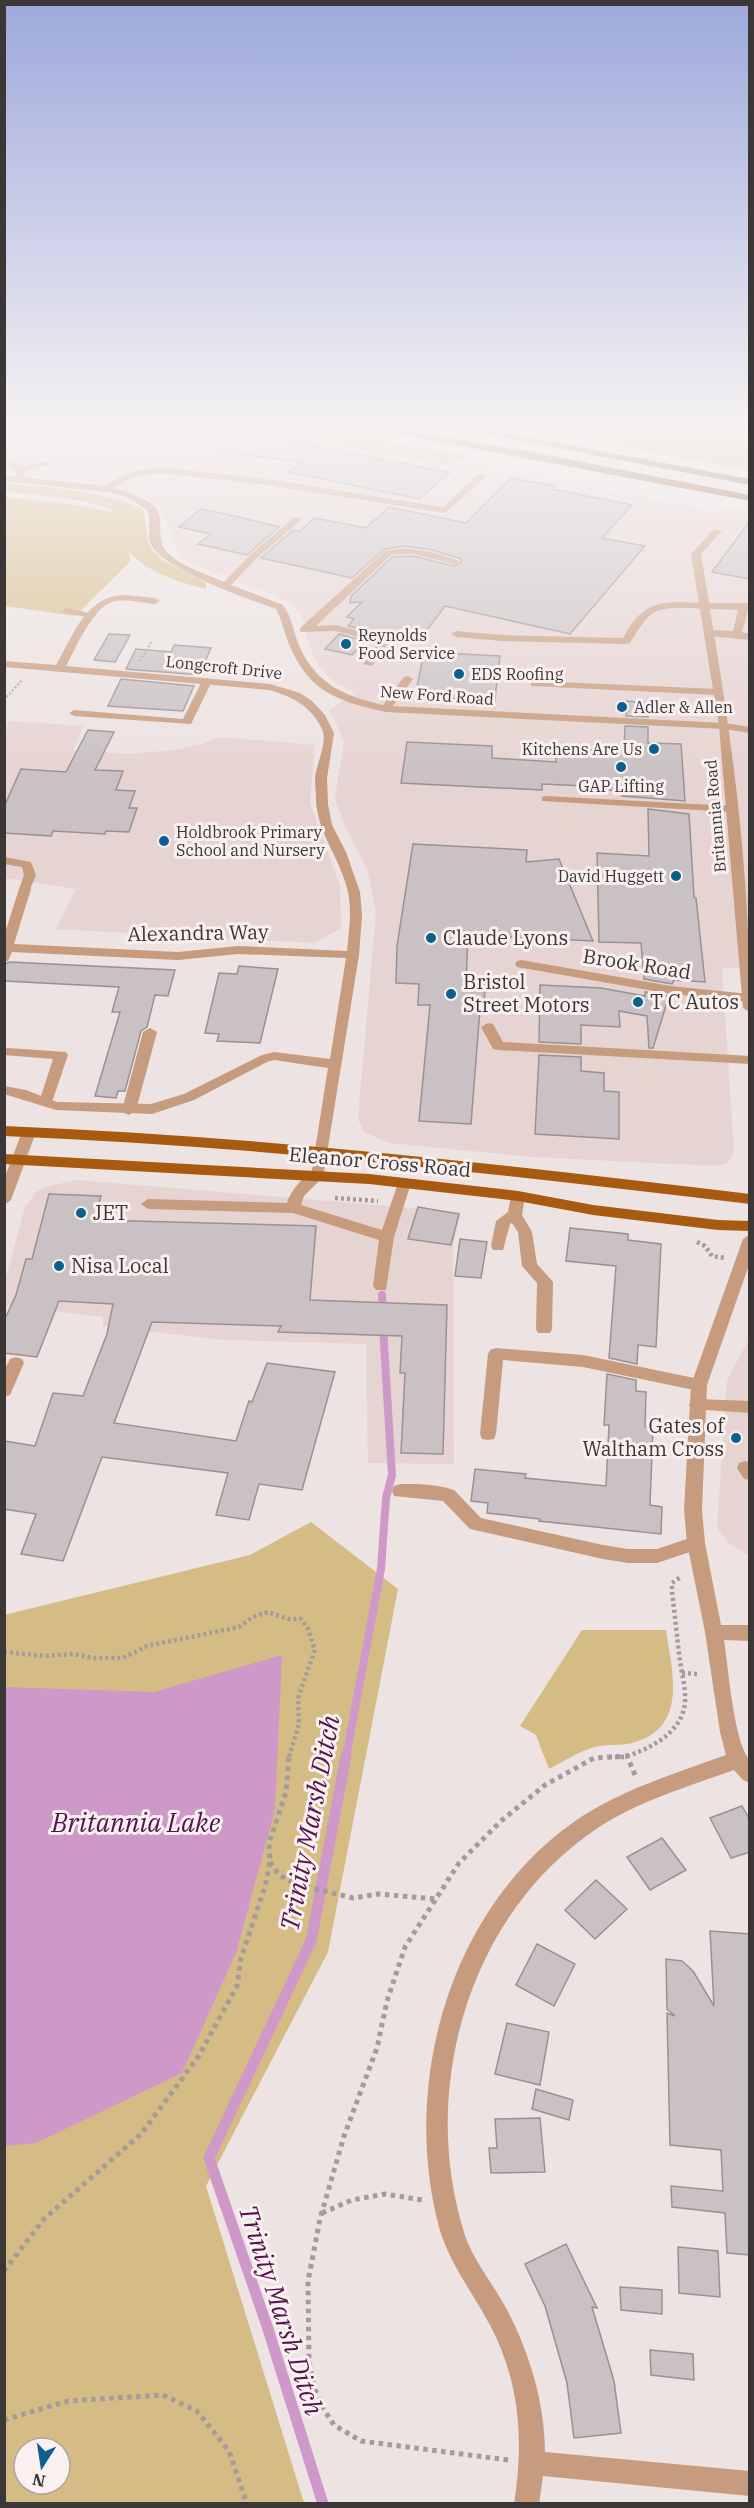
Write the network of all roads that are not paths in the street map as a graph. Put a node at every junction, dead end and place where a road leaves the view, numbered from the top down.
1 (156, 543) edge
2 (269, 543) edge
3 (706, 543) edge
4 (455, 561) dead end
5 (225, 586) junction
6 (155, 601) dead end
7 (704, 604) junction
8 (747, 606) edge
9 (67, 611) dead end
10 (92, 615) junction
11 (707, 627) junction
12 (306, 630) junction
13 (289, 632) junction
14 (456, 634) dead end
15 (737, 634) junction
16 (750, 637) edge
17 (4, 664) edge
18 (368, 664) dead end
19 (59, 669) junction
20 (408, 679) dead end
21 (207, 681) junction
22 (535, 684) dead end
23 (718, 692) junction
24 (386, 709) junction
25 (74, 713) dead end
26 (724, 726) junction
27 (750, 730) edge
28 (546, 799) dead end
29 (731, 809) junction
30 (4, 860) edge
31 (746, 927) edge
32 (7, 953) edge
33 (352, 955) junction
34 (521, 964) dead end
35 (749, 1003) edge
36 (488, 1027) dead end
37 (150, 1032) dead end
38 (8, 1052) dead end
39 (750, 1060) edge
40 (334, 1064) junction
41 (4, 1090) edge
42 (46, 1102) junction
43 (129, 1110) junction
44 (4, 1131) edge
45 (29, 1132) junction
46 (322, 1150) junction
47 (4, 1159) edge
48 (20, 1160) junction
49 (318, 1175) junction
50 (404, 1183) junction
51 (518, 1196) junction
52 (750, 1199) edge
53 (4, 1200) edge
54 (295, 1201) junction
55 (148, 1204) dead end
56 (515, 1215) junction
57 (750, 1226) edge
58 (387, 1237) junction
59 (750, 1239) edge
60 (498, 1246) dead end
61 (381, 1286) dead end
62 (544, 1329) dead end
63 (16, 1363) dead end
64 (699, 1385) junction
65 (4, 1391) edge
66 (697, 1405) junction
67 (750, 1407) edge
68 (488, 1434) dead end
69 (400, 1491) dead end
70 (696, 1543) junction
71 (714, 1632) junction
72 (750, 1633) edge
73 (743, 1767) edge
74 (532, 2463) junction
75 (750, 2484) edge
76 (526, 2504) edge

1 - 5 street, New Ford Road
2 - 5 street
3 - 7 street, Britannia Road
4 - 12 street
5 - 13 street, New Ford Road
6 - 10 street
7 - 8 street
7 - 11 street, Britannia Road
7 - 14 street
8 - 15 street
9 - 10 street
10 - 19 street
11 - 15 street
11 - 23 street, Britannia Road
12 - 13 street
12 - 18 street
13 - 24 street, New Ford Road
15 - 16 street
17 - 19 street, Longcroft Drive
19 - 21 street, Longcroft Drive
20 - 24 street
21 - 25 street
21 - 33 street, Longcroft Drive
22 - 23 street
23 - 26 street, Britannia Road
24 - 26 street, New Ford Road
26 - 27 street, New Ford Road
26 - 29 street, Britannia Road
28 - 29 street
29 - 31 street, Britannia Road
30 - 32 street, Alexandra Way
31 - 35 street, Britannia Road
32 - 33 street, Alexandra Way
33 - 40 street, Longcroft Drive
34 - 35 street, Brook Road
36 - 39 street
37 - 43 street
38 - 42 street
40 - 43 street
40 - 46 street, Longcroft Drive
41 - 42 street
42 - 43 street
44 - 45 main road, Eleanor Cross Road
45 - 46 main road, Eleanor Cross Road
45 - 48 street
46 - 49 street, Longcroft Drive
46 - 52 main road, Eleanor Cross Road
47 - 48 main road, Eleanor Cross Road
48 - 49 main road, Eleanor Cross Road
48 - 53 street
49 - 50 main road, Eleanor Cross Road
49 - 54 street
50 - 51 main road, Eleanor Cross Road
50 - 58 street
51 - 56 street
51 - 57 main road, Eleanor Cross Road
54 - 55 street
54 - 58 street
56 - 60 street
56 - 62 street
58 - 61 street
59 - 64 street
63 - 65 street
64 - 66 street
64 - 68 street
66 - 67 street
66 - 70 street
69 - 70 street
70 - 71 street
71 - 72 street
71 - 73 street
73 - 74 street
74 - 75 street
74 - 76 street

